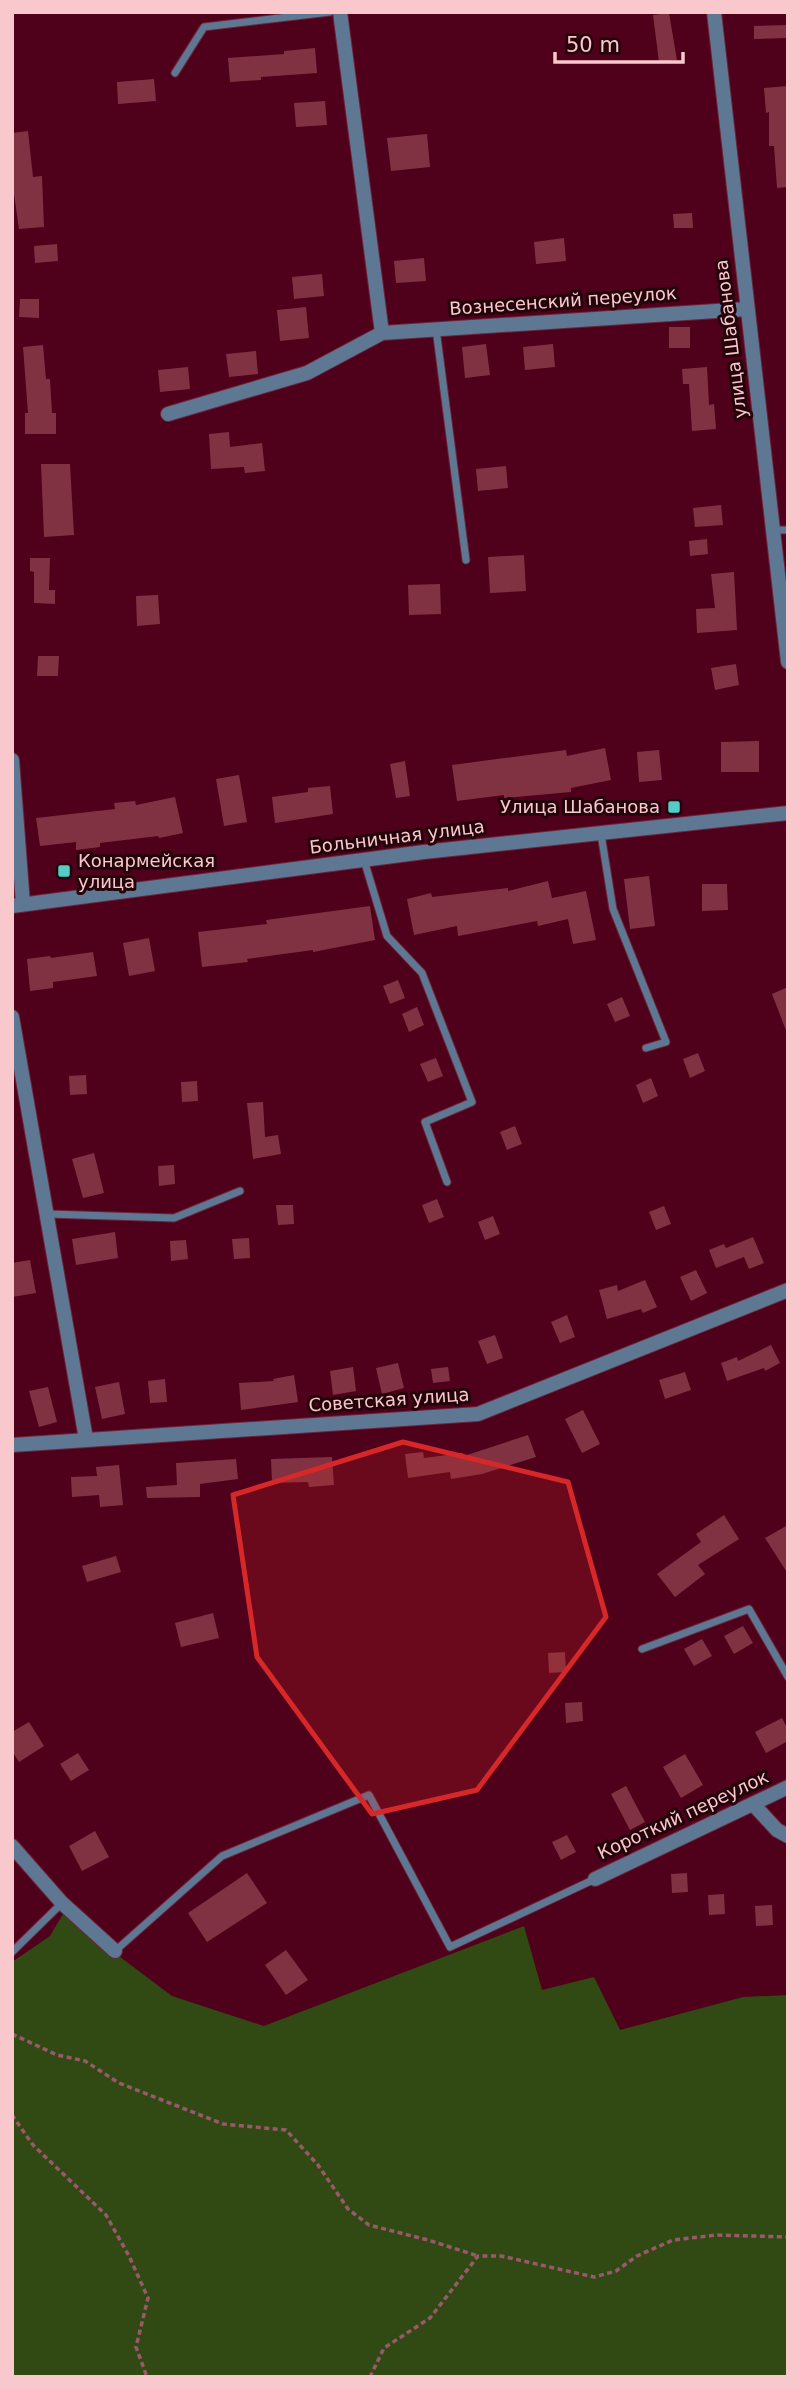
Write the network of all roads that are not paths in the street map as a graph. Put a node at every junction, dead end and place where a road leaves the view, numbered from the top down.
1 (330, 12) edge
2 (340, 12) edge
3 (714, 12) edge
4 (175, 73) dead end
5 (746, 309) junction
6 (436, 328) junction
7 (382, 333) junction
8 (168, 414) dead end
9 (772, 530) junction
10 (788, 530) edge
11 (467, 560) dead end
12 (788, 662) edge
13 (12, 760) edge
14 (788, 813) edge
15 (601, 833) junction
16 (364, 860) junction
17 (18, 905) edge
18 (12, 1017) edge
19 (646, 1048) dead end
20 (447, 1182) dead end
21 (240, 1191) dead end
22 (48, 1214) junction
23 (788, 1290) edge
24 (86, 1439) junction
25 (12, 1445) edge
26 (642, 1649) dead end
27 (788, 1677) edge
28 (788, 1787) edge
29 (753, 1804) junction
30 (788, 1836) edge
31 (12, 1846) edge
32 (595, 1879) joint
33 (62, 1903) junction
34 (116, 1951) joint
35 (12, 1952) edge

1 - 4 lane
2 - 7 street
3 - 5 street, улица Шабанова
5 - 6 street, Вознесенский переулок
5 - 9 street, улица Шабанова
6 - 7 street, Вознесенский переулок
6 - 11 lane
7 - 8 street, Вознесенский переулок
9 - 10 lane
9 - 12 street, улица Шабанова
13 - 17 street
14 - 15 street, Больничная улица
15 - 16 street, Больничная улица
15 - 19 lane
16 - 17 street, Больничная улица
16 - 20 lane
18 - 22 street
21 - 22 lane
22 - 24 street
23 - 24 street, Советская улица
24 - 25 street, Советская улица
26 - 27 lane
28 - 29 street, Короткий переулок
29 - 30 street
29 - 32 street, Короткий переулок
31 - 33 street
32 - 34 lane
33 - 34 street
33 - 35 lane

